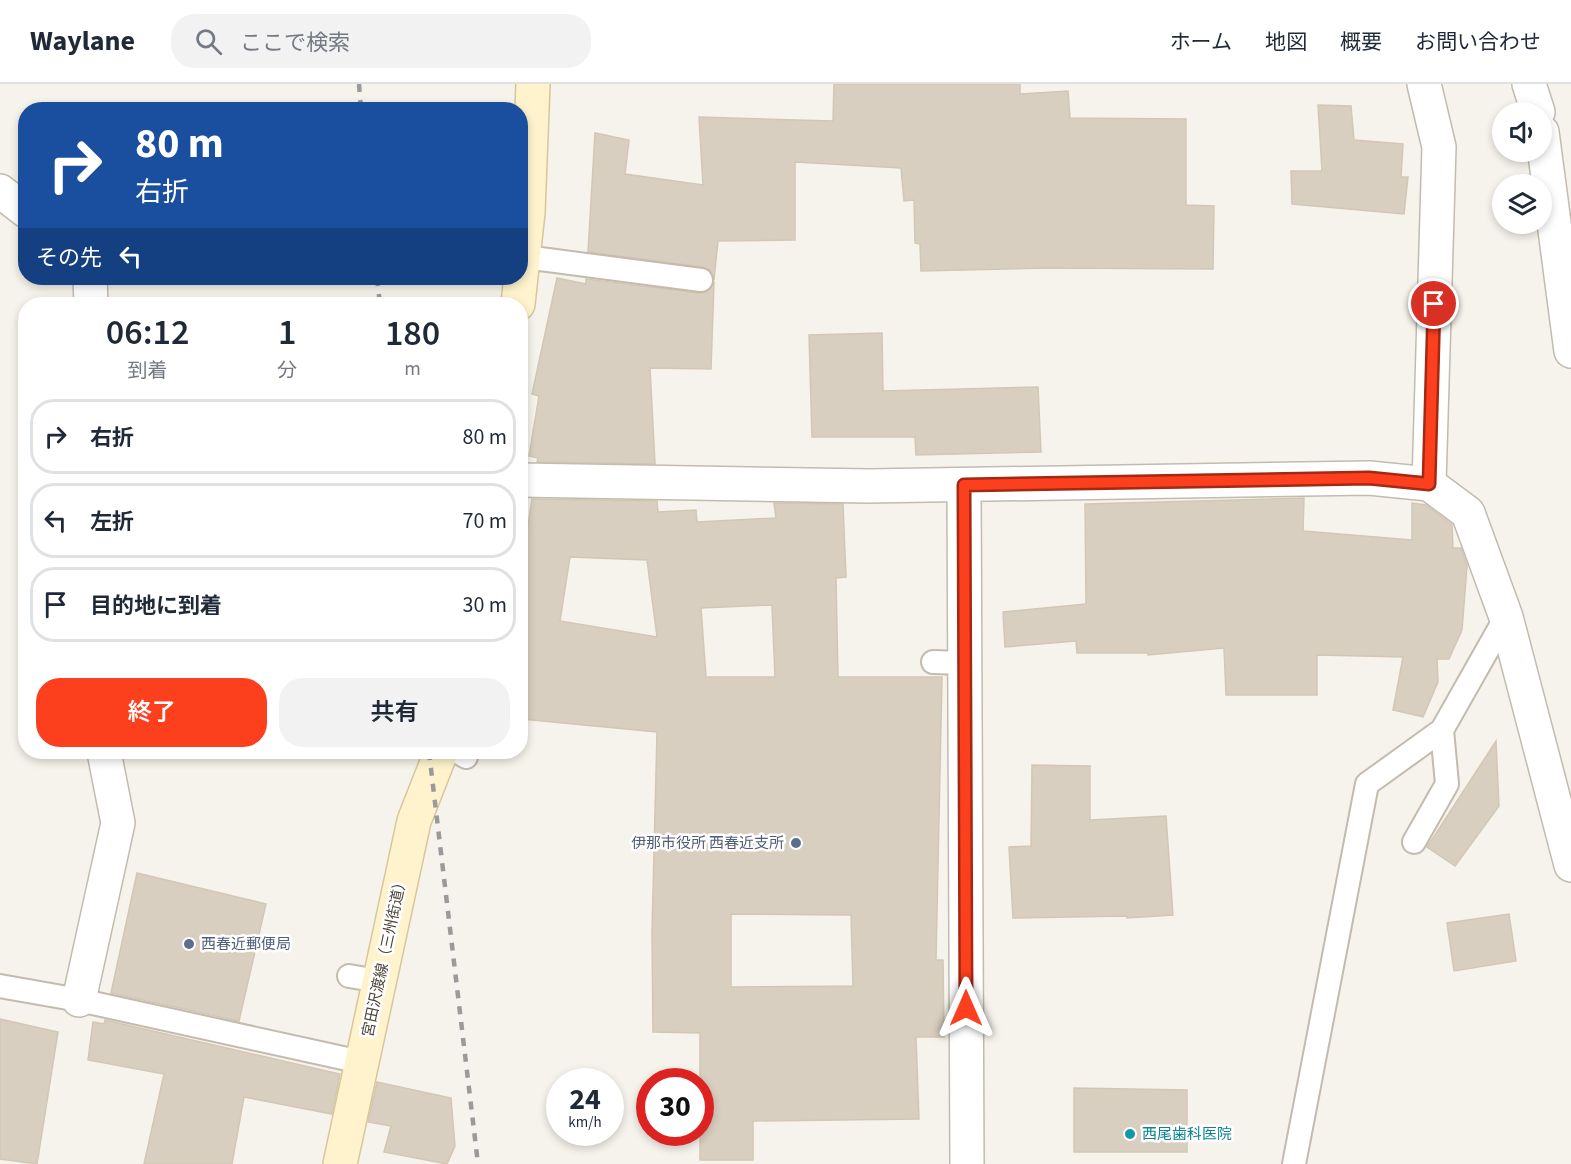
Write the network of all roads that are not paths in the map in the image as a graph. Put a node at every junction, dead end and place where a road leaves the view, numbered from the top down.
1 (533, 84) edge
2 (1424, 84) edge
3 (1529, 84) edge
4 (1535, 102) edge
5 (1546, 162) edge
6 (0, 191) edge
7 (528, 192) edge
8 (18, 205) edge
9 (528, 257) edge
10 (701, 280) dead end
11 (1571, 351) edge
12 (528, 480) edge
13 (1429, 484) junction
14 (964, 485) junction
15 (1506, 617) junction
16 (1442, 730) junction
17 (105, 759) edge
18 (451, 759) edge
19 (1414, 842) dead end
20 (1571, 865) edge
21 (0, 987) edge
22 (80, 1000) junction
23 (362, 1062) junction
24 (340, 1164) edge
25 (967, 1164) edge
26 (1294, 1164) edge

1 - 7 main road
2 - 13 street
3 - 4 street
5 - 11 street
6 - 8 street
9 - 10 lane
12 - 14 street
13 - 14 street
13 - 15 street
14 - 25 street
15 - 16 lane
15 - 20 street
16 - 19 lane
16 - 26 lane
17 - 22 street
18 - 23 main road, 宮田沢渡線（三州街道）
21 - 22 lane
22 - 23 lane
23 - 24 main road, 宮田沢渡線（三州街道）

